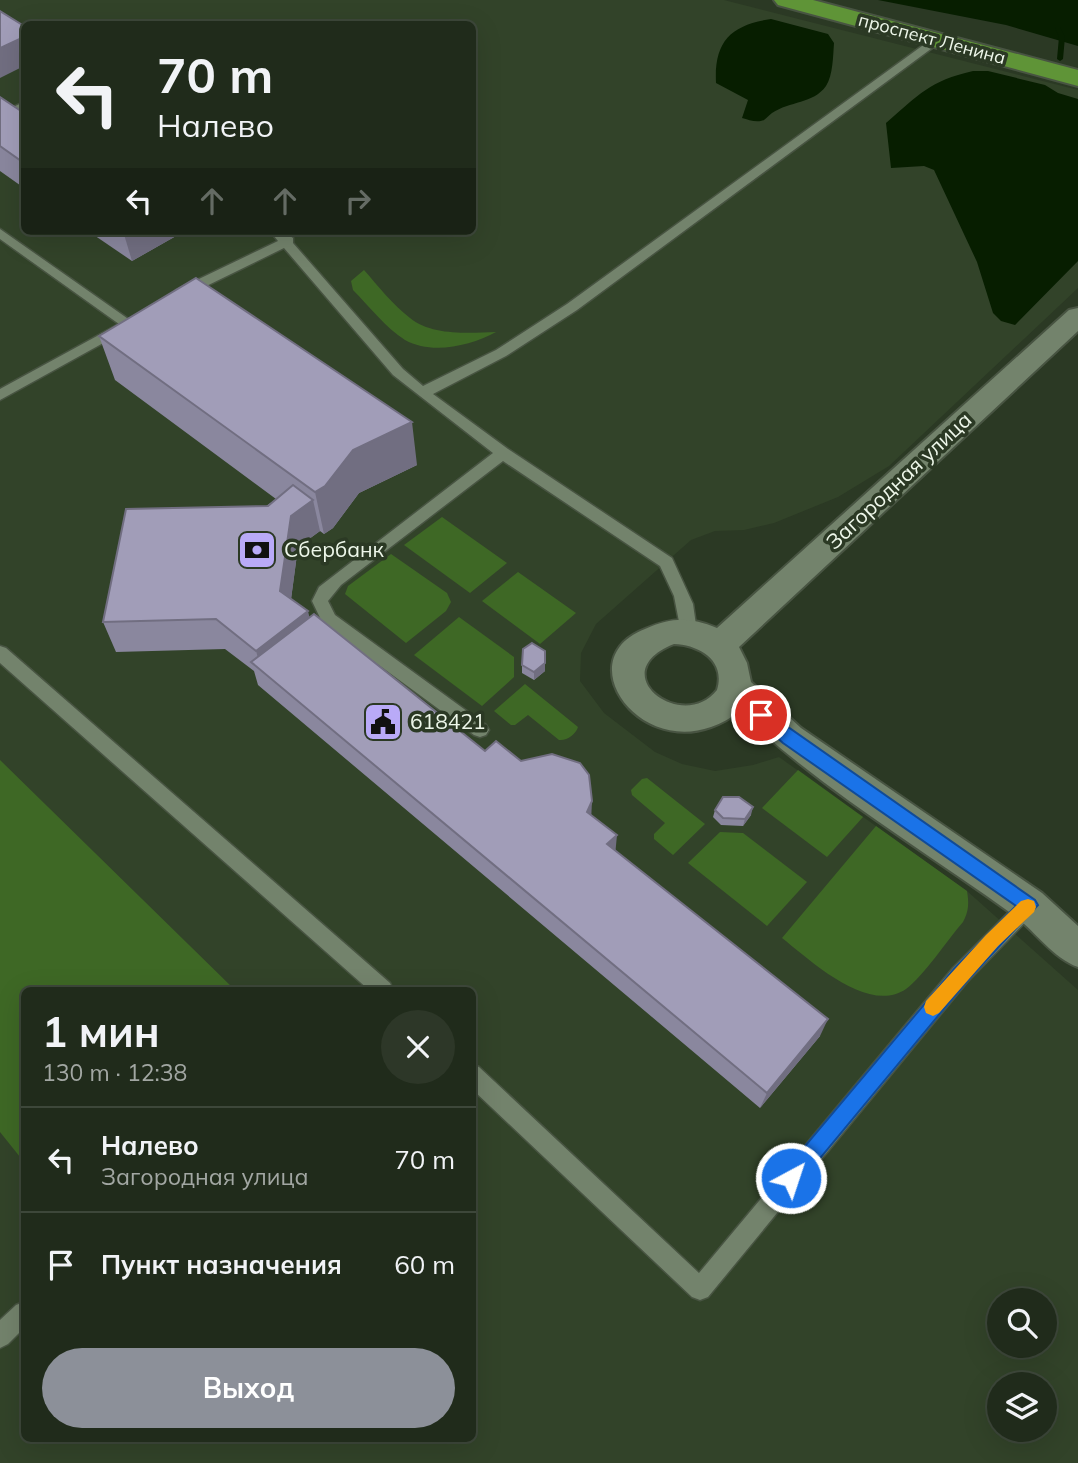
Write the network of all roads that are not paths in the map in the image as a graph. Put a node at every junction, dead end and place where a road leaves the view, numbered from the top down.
1 (786, 0) edge
2 (937, 40) junction
3 (1078, 78) edge
4 (21, 107) edge
5 (0, 117) edge
6 (0, 233) edge
7 (282, 236) edge
8 (172, 298) edge
9 (1078, 316) edge
10 (422, 393) junction
11 (0, 395) edge
12 (503, 453) junction
13 (689, 632) junction
14 (720, 645) junction
15 (0, 653) edge
16 (735, 687) junction
17 (481, 730) dead end
18 (1029, 905) junction
19 (1078, 950) edge
20 (375, 987) edge
21 (476, 1078) edge
22 (21, 1316) edge
23 (0, 1336) edge

1 - 2 main road, проспект Ленина
2 - 3 main road, проспект Ленина
2 - 10 lane
4 - 5 lane
6 - 11 lane
7 - 8 lane
7 - 10 lane
9 - 14 street, Загородная улица
10 - 12 lane
12 - 13 lane
12 - 17 lane
13 - 14 street
13 - 16 street
14 - 16 street
15 - 20 lane
16 - 18 street
18 - 19 street
18 - 21 lane
22 - 23 lane

